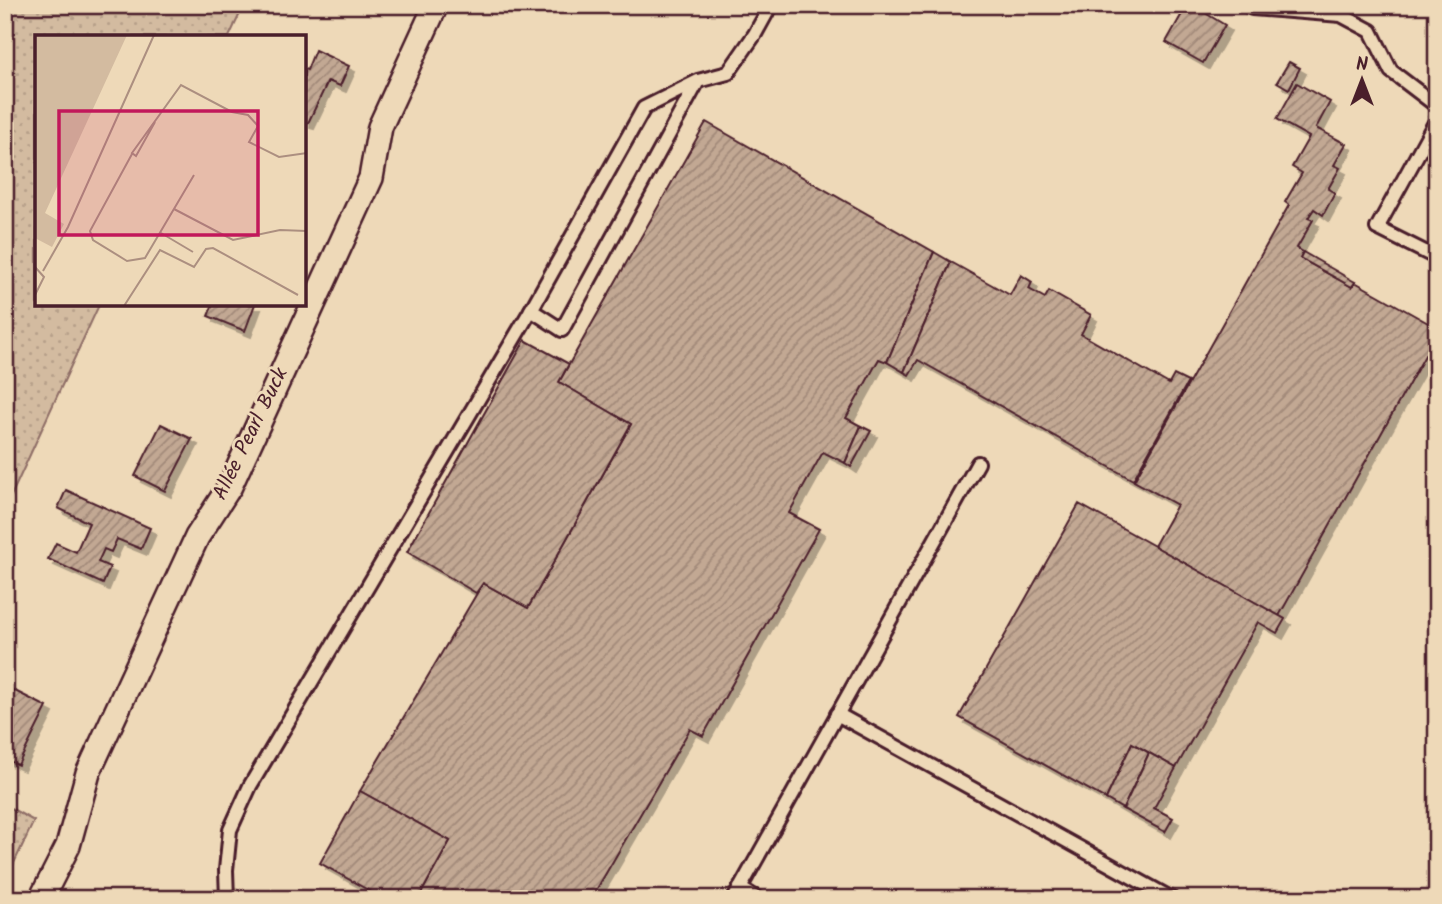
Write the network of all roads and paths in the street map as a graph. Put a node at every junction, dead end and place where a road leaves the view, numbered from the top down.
1 (436, 5) edge
2 (771, 5) edge
3 (1247, 5) edge
4 (698, 81) junction
5 (1437, 106) edge
6 (1437, 118) edge
7 (1437, 258) edge
8 (531, 310) junction
9 (978, 463) dead end
10 (837, 714) junction
11 (737, 893) edge
12 (41, 899) edge
13 (227, 899) edge
14 (758, 899) edge
15 (1172, 899) edge

1 - 12 street, Allée Pearl Buck
2 - 4 lane
3 - 5 lane
4 - 8 lane
4 - 8 lane
6 - 7 lane
8 - 13 lane
9 - 10 lane
10 - 11 lane
10 - 15 lane
11 - 14 lane

